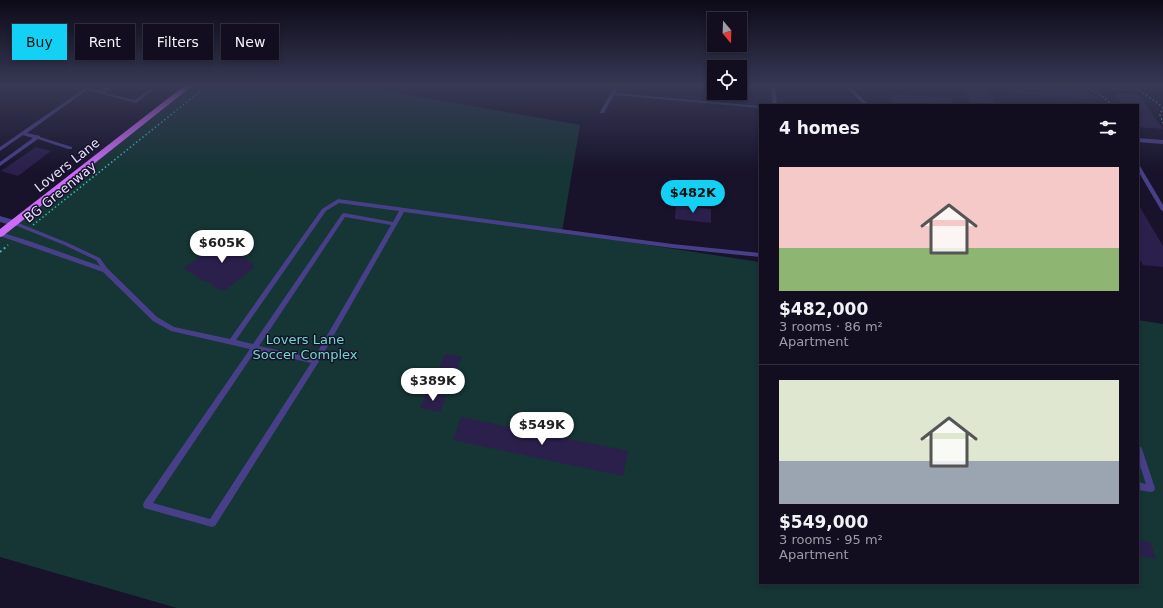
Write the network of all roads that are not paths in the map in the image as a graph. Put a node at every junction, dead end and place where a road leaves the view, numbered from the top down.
1 (50, 114) edge
2 (153, 114) edge
3 (22, 133) junction
4 (38, 137) junction
5 (1139, 140) edge
6 (1163, 142) edge
7 (0, 148) edge
8 (70, 148) dead end
9 (0, 164) edge
10 (1139, 169) edge
11 (1163, 209) edge
12 (402, 210) junction
13 (0, 219) edge
14 (14, 223) junction
15 (394, 224) junction
16 (0, 234) edge
17 (759, 255) edge
18 (106, 270) junction
19 (231, 342) junction
20 (253, 347) junction
21 (316, 361) junction
22 (1139, 452) edge
23 (1139, 486) edge

1 - 3 lane
2 - 14 main road, Lovers Lane
3 - 4 lane
3 - 7 lane
4 - 8 lane
4 - 9 lane
5 - 6 lane
10 - 11 lane
12 - 15 lane
12 - 17 lane
12 - 19 lane
13 - 14 street
14 - 16 main road, Lovers Lane
14 - 18 lane
15 - 20 lane
15 - 21 lane
16 - 18 lane
18 - 19 lane
19 - 20 lane
20 - 21 lane
20 - 21 lane
22 - 23 lane

